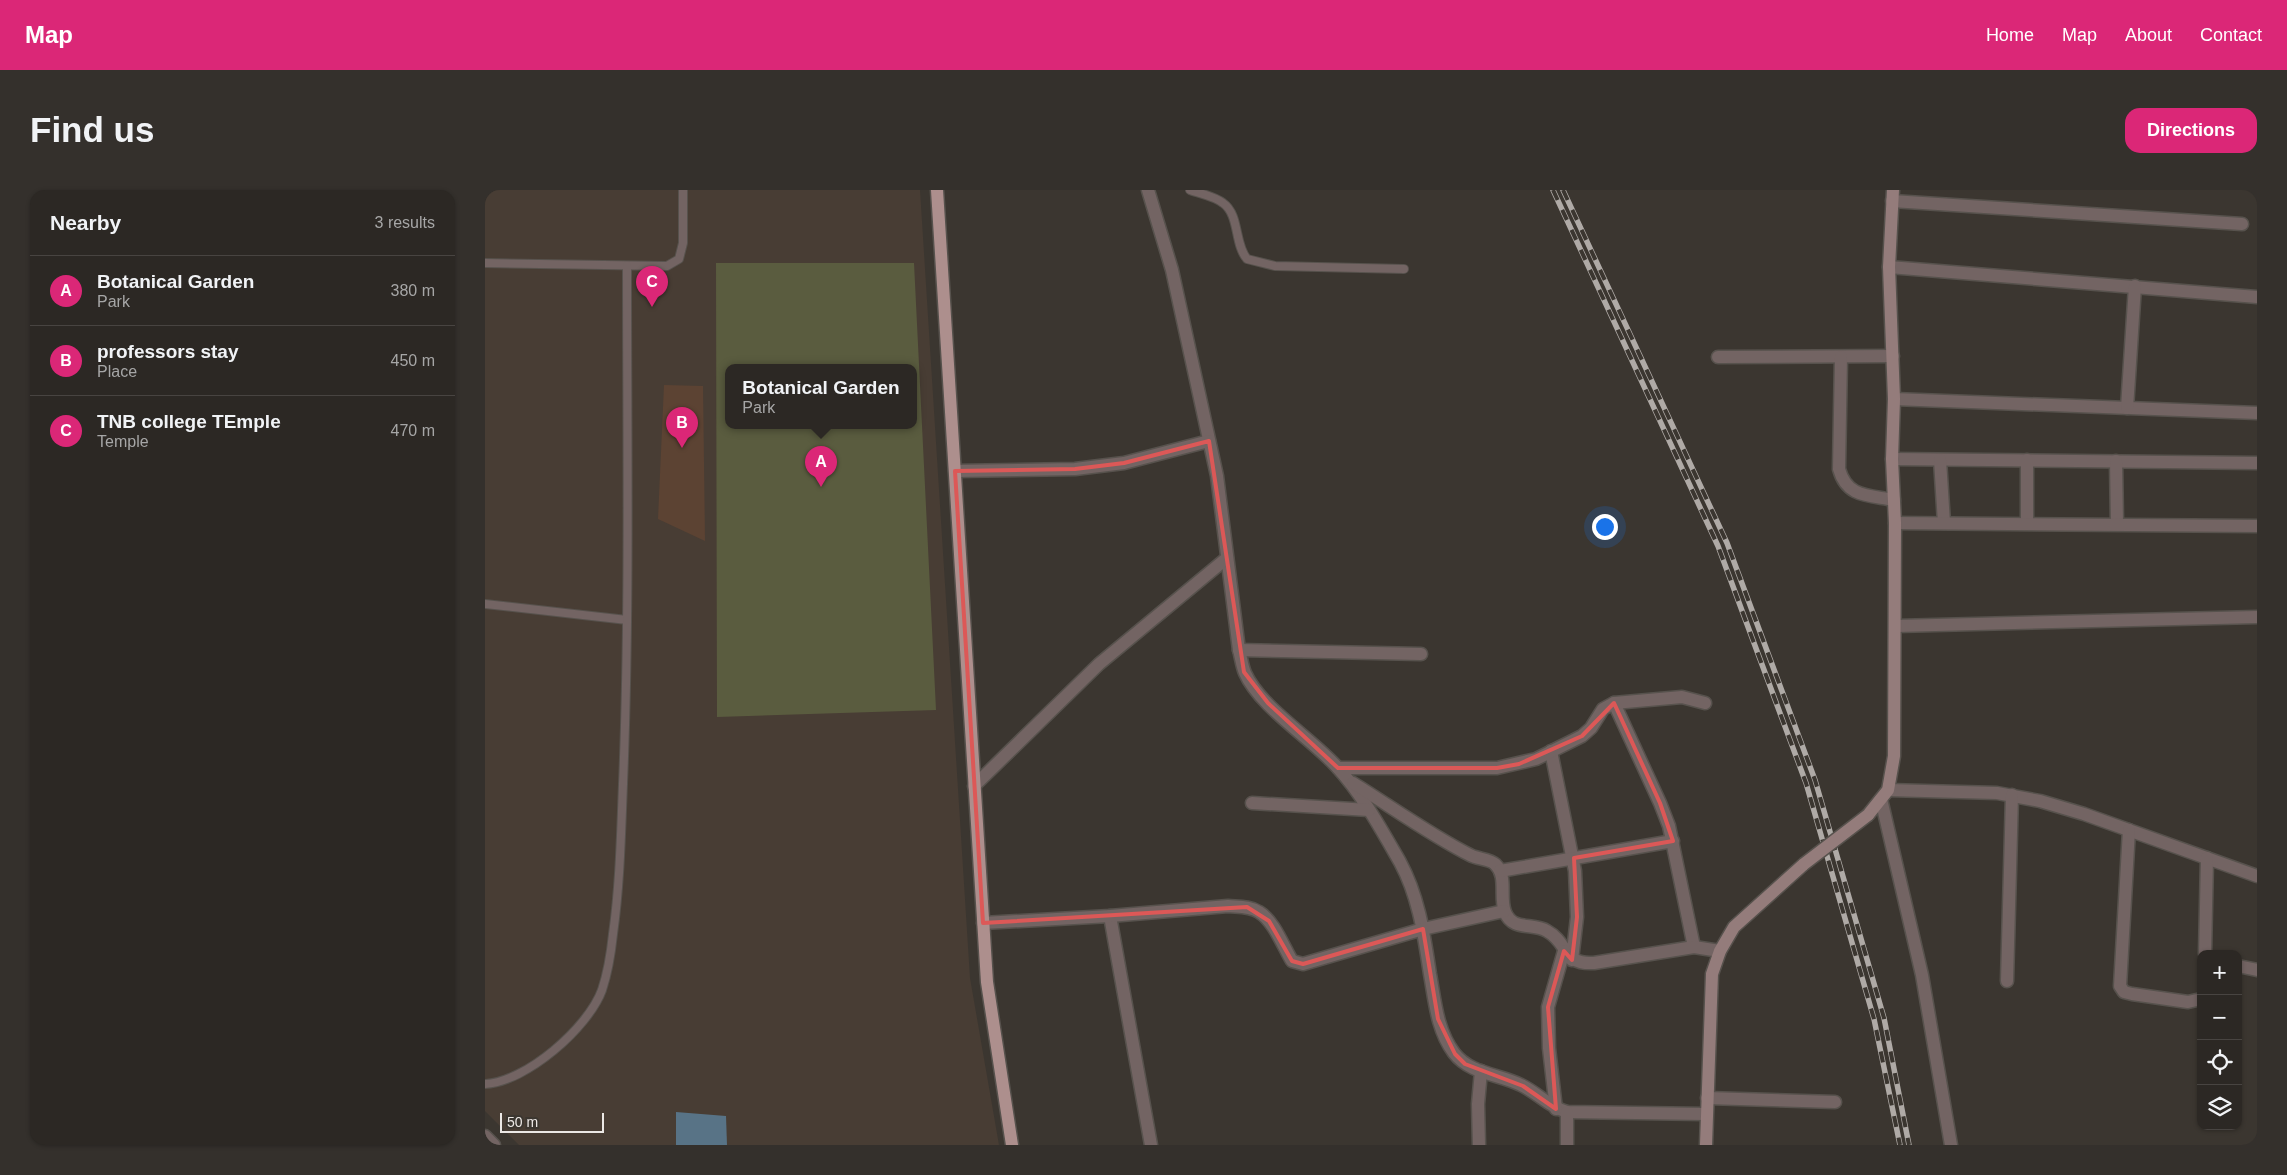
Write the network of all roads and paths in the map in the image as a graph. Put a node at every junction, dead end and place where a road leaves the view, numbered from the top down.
1 (683, 190) edge
2 (937, 190) edge
3 (1148, 190) edge
4 (1190, 190) edge
5 (1893, 196) edge
6 (2242, 224) dead end
7 (485, 263) edge
8 (627, 266) junction
9 (1889, 267) junction
10 (1404, 269) dead end
11 (2135, 286) junction
12 (2257, 297) edge
13 (1893, 356) junction
14 (1841, 357) junction
15 (1718, 358) dead end
16 (1894, 399) junction
17 (2127, 408) junction
18 (2257, 413) edge
19 (1209, 441) junction
20 (1892, 459) junction
21 (1940, 460) junction
22 (2027, 460) junction
23 (2116, 462) junction
24 (2257, 463) edge
25 (955, 471) junction
26 (1894, 500) junction
27 (1895, 523) junction
28 (1944, 523) junction
29 (2027, 523) junction
30 (2117, 524) junction
31 (2257, 526) edge
32 (1227, 558) junction
33 (485, 604) edge
34 (2257, 617) edge
35 (627, 620) junction
36 (1896, 626) junction
37 (1239, 650) junction
38 (1421, 654) dead end
39 (1613, 703) junction
40 (1705, 703) dead end
41 (1551, 751) junction
42 (1338, 768) junction
43 (1348, 780) junction
44 (975, 786) junction
45 (1884, 794) junction
46 (2012, 795) junction
47 (1252, 803) dead end
48 (1369, 810) junction
49 (2129, 830) junction
50 (1673, 841) junction
51 (1574, 858) junction
52 (2207, 858) junction
53 (1500, 870) junction
54 (2257, 876) edge
55 (1504, 911) junction
56 (1111, 916) junction
57 (983, 923) junction
58 (1423, 929) junction
59 (1694, 946) junction
60 (2205, 950) edge
61 (1720, 951) junction
62 (1568, 955) junction
63 (2242, 967) edge
64 (2257, 970) edge
65 (2007, 981) dead end
66 (2197, 1000) edge
67 (1481, 1071) junction
68 (485, 1084) edge
69 (1707, 1098) junction
70 (1835, 1102) dead end
71 (1561, 1110) junction
72 (1707, 1114) junction
73 (485, 1136) edge
74 (494, 1145) edge
75 (1012, 1145) edge
76 (1151, 1145) edge
77 (1479, 1145) edge
78 (1567, 1145) edge
79 (1706, 1145) edge
80 (1951, 1145) edge

1 - 8 lane
2 - 25 main road
3 - 19 street
4 - 10 lane
5 - 6 street
5 - 9 main road
7 - 8 lane
8 - 35 lane
9 - 11 street
9 - 13 main road
11 - 12 street
11 - 17 street
13 - 14 street
13 - 16 main road
14 - 15 street
14 - 26 street
16 - 17 street
16 - 20 main road
17 - 18 street
19 - 25 street
19 - 32 street
20 - 21 street
20 - 26 main road
21 - 22 street
21 - 28 street
22 - 23 street
22 - 29 street
23 - 24 street
23 - 30 street
25 - 44 main road
26 - 27 main road
27 - 28 street
27 - 36 main road
28 - 29 street
29 - 30 street
30 - 31 street
32 - 37 street
32 - 44 street
33 - 35 lane
34 - 36 street
35 - 68 lane
36 - 45 main road
37 - 38 street
37 - 42 street
39 - 40 street
39 - 41 street
39 - 50 street
41 - 42 street
41 - 51 street
42 - 43 street
43 - 48 street
43 - 53 street
44 - 57 main road
45 - 46 street
45 - 61 main road, bridge
45 - 80 street
46 - 49 street
46 - 65 street
47 - 48 street
48 - 58 street
49 - 52 street
49 - 66 street
50 - 51 street
50 - 59 street
51 - 53 street
51 - 62 street
52 - 54 street
52 - 60 street
53 - 55 street
55 - 58 street
55 - 62 street
56 - 57 street
56 - 58 street
56 - 76 street
57 - 75 main road
58 - 67 street
59 - 61 street
59 - 62 street
61 - 69 main road
62 - 71 street
63 - 64 street
67 - 71 street
67 - 77 street
69 - 70 street
69 - 72 main road
71 - 72 street
71 - 78 street
72 - 79 main road
73 - 74 street

